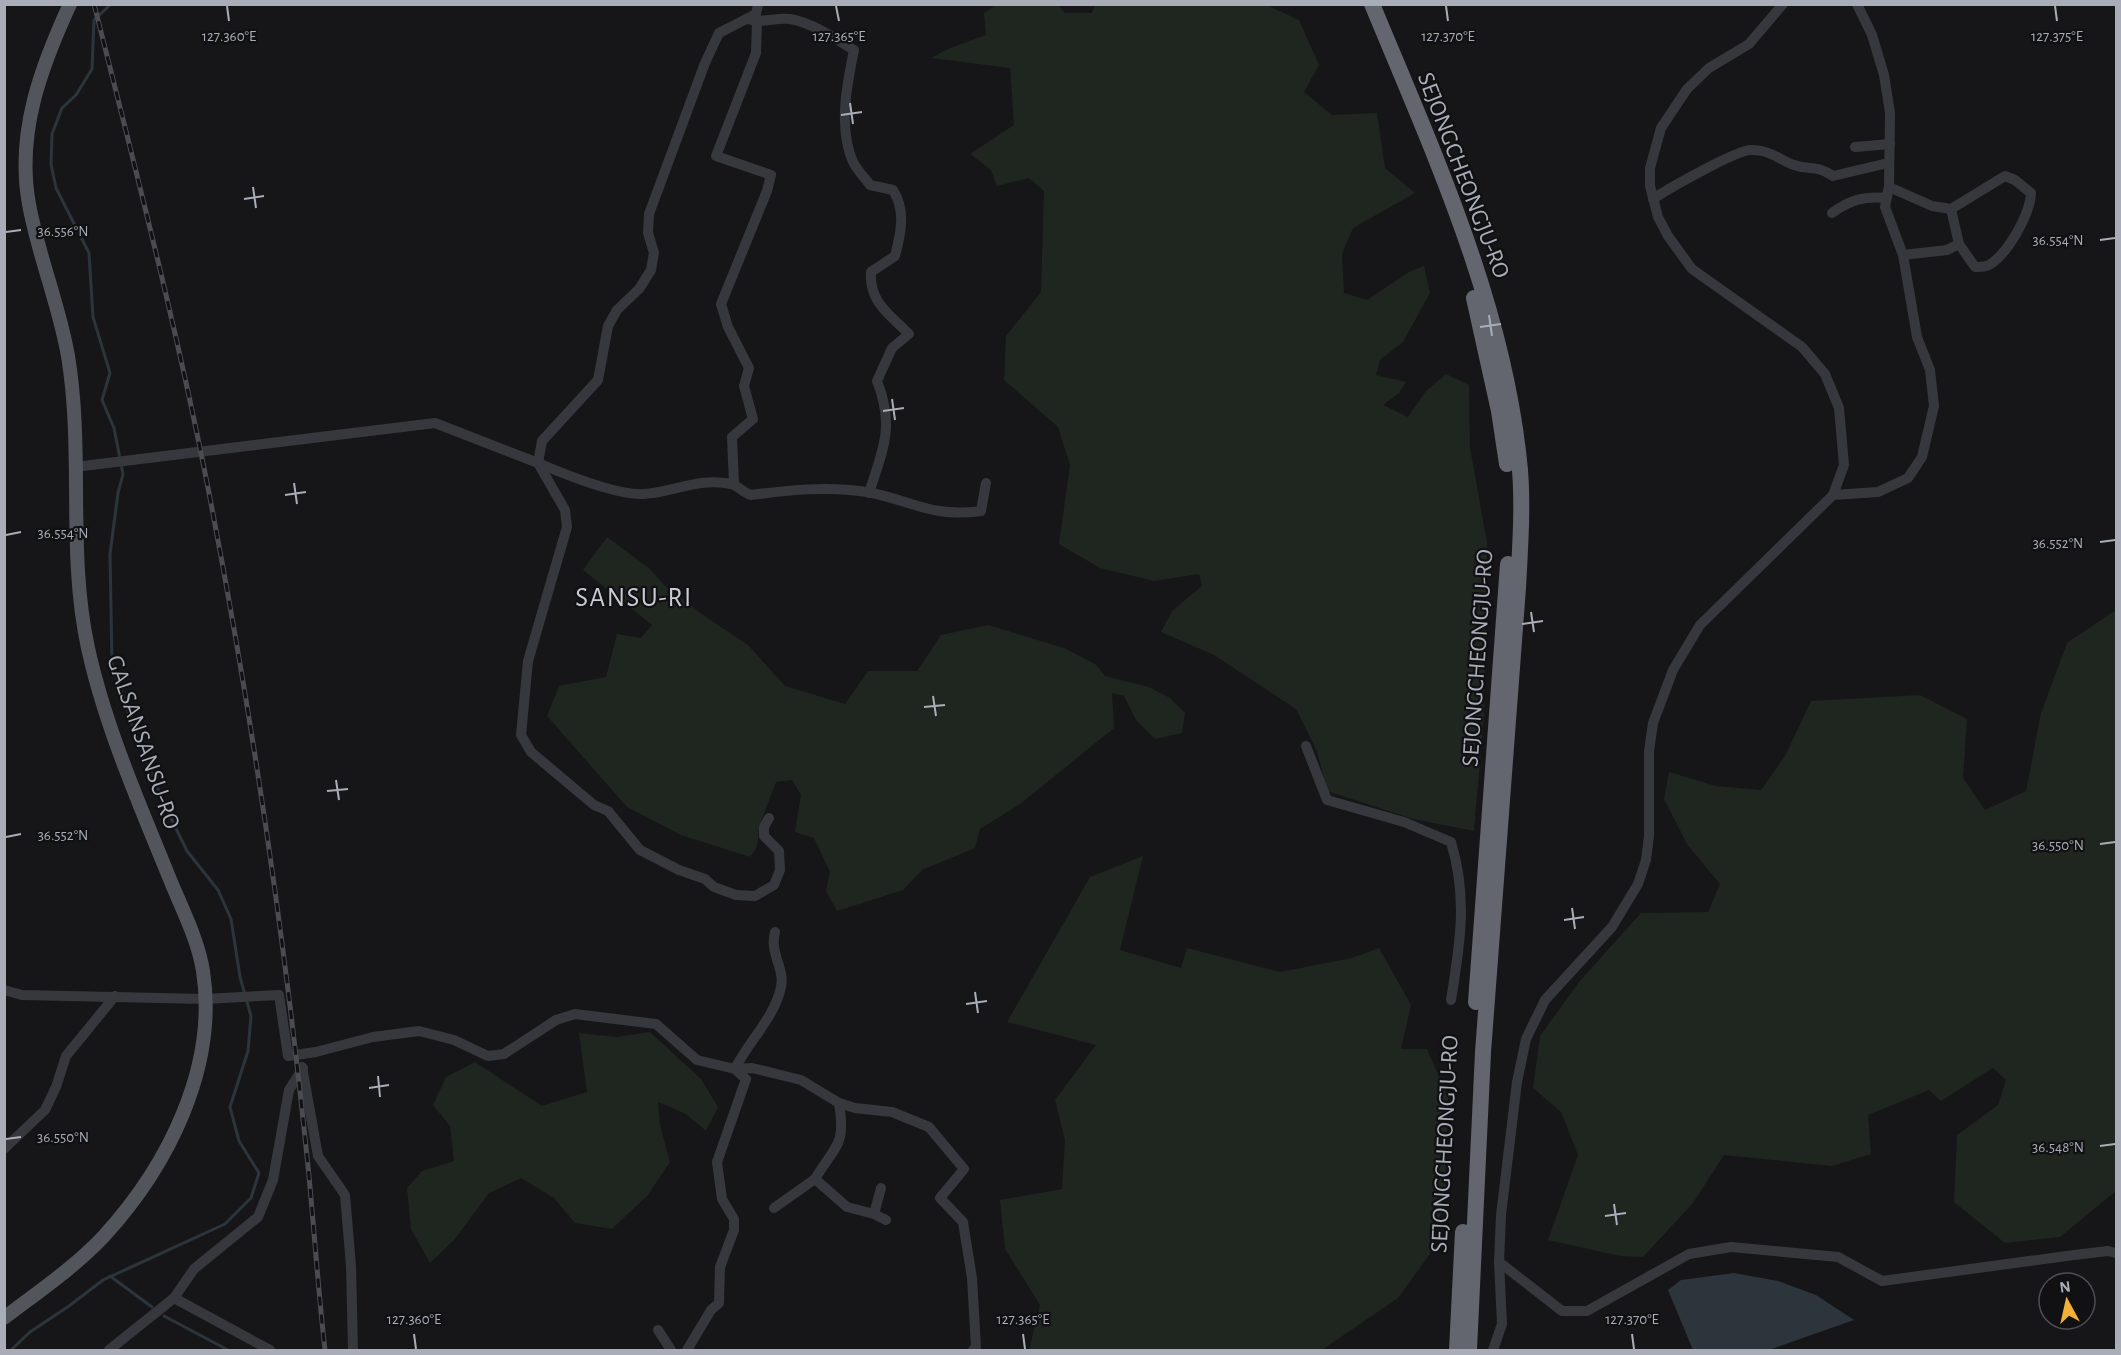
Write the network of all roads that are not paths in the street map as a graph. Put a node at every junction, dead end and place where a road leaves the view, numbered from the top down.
1 (70, 4) edge
2 (758, 4) edge
3 (1362, 4) edge
4 (1372, 4) edge
5 (1783, 4) edge
6 (1857, 4) edge
7 (752, 20) junction
8 (1890, 144) junction
9 (1855, 147) dead end
10 (1888, 163) junction
11 (1888, 193) junction
12 (1653, 200) junction
13 (1952, 209) junction
14 (1832, 213) dead end
15 (1959, 243) junction
16 (1903, 255) junction
17 (538, 463) junction
18 (75, 467) junction
19 (986, 483) dead end
20 (734, 484) junction
21 (869, 493) junction
22 (1833, 495) junction
23 (1306, 746) dead end
24 (769, 818) dead end
25 (775, 932) dead end
26 (4, 990) edge
27 (115, 996) junction
28 (205, 999) junction
29 (1451, 1000) dead end
30 (288, 1056) junction
31 (303, 1068) junction
32 (735, 1069) junction
33 (840, 1103) junction
34 (4, 1149) edge
35 (815, 1179) junction
36 (881, 1188) dead end
37 (774, 1208) dead end
38 (874, 1214) junction
39 (886, 1220) dead end
40 (2116, 1253) edge
41 (1499, 1262) junction
42 (174, 1298) junction
43 (4, 1318) edge
44 (658, 1330) dead end
45 (1464, 1344) edge
46 (109, 1350) edge
47 (270, 1350) edge
48 (353, 1350) edge
49 (671, 1350) edge
50 (687, 1350) edge
51 (974, 1350) edge
52 (1493, 1350) edge

1 - 18 main road, GALSANSANSU-RO
2 - 7 street
3 - 45 highway, SEJONGCHEONGJU-RO
4 - 45 highway, SEJONGCHEONGJU-RO
5 - 12 street
6 - 8 street
7 - 17 street
7 - 20 street
7 - 21 street
8 - 9 street
8 - 10 street
10 - 11 street
10 - 12 street
11 - 13 street
11 - 14 street
11 - 16 street
12 - 22 street
13 - 15 street
13 - 15 street
15 - 16 street
16 - 22 street
17 - 18 street
17 - 20 street
17 - 24 street
18 - 28 main road, GALSANSANSU-RO
19 - 21 street
20 - 21 street
22 - 41 street
23 - 29 street
25 - 32 street
26 - 27 street
27 - 28 street
27 - 34 street
28 - 30 street
28 - 43 main road, GALSANSANSU-RO
30 - 31 street
30 - 32 street
31 - 42 street
31 - 48 street
32 - 33 street
32 - 50 street
33 - 35 street
33 - 51 street
35 - 37 street
35 - 38 street
36 - 38 street
38 - 39 street
40 - 41 street
41 - 52 street
42 - 46 street
42 - 47 street
44 - 49 street

